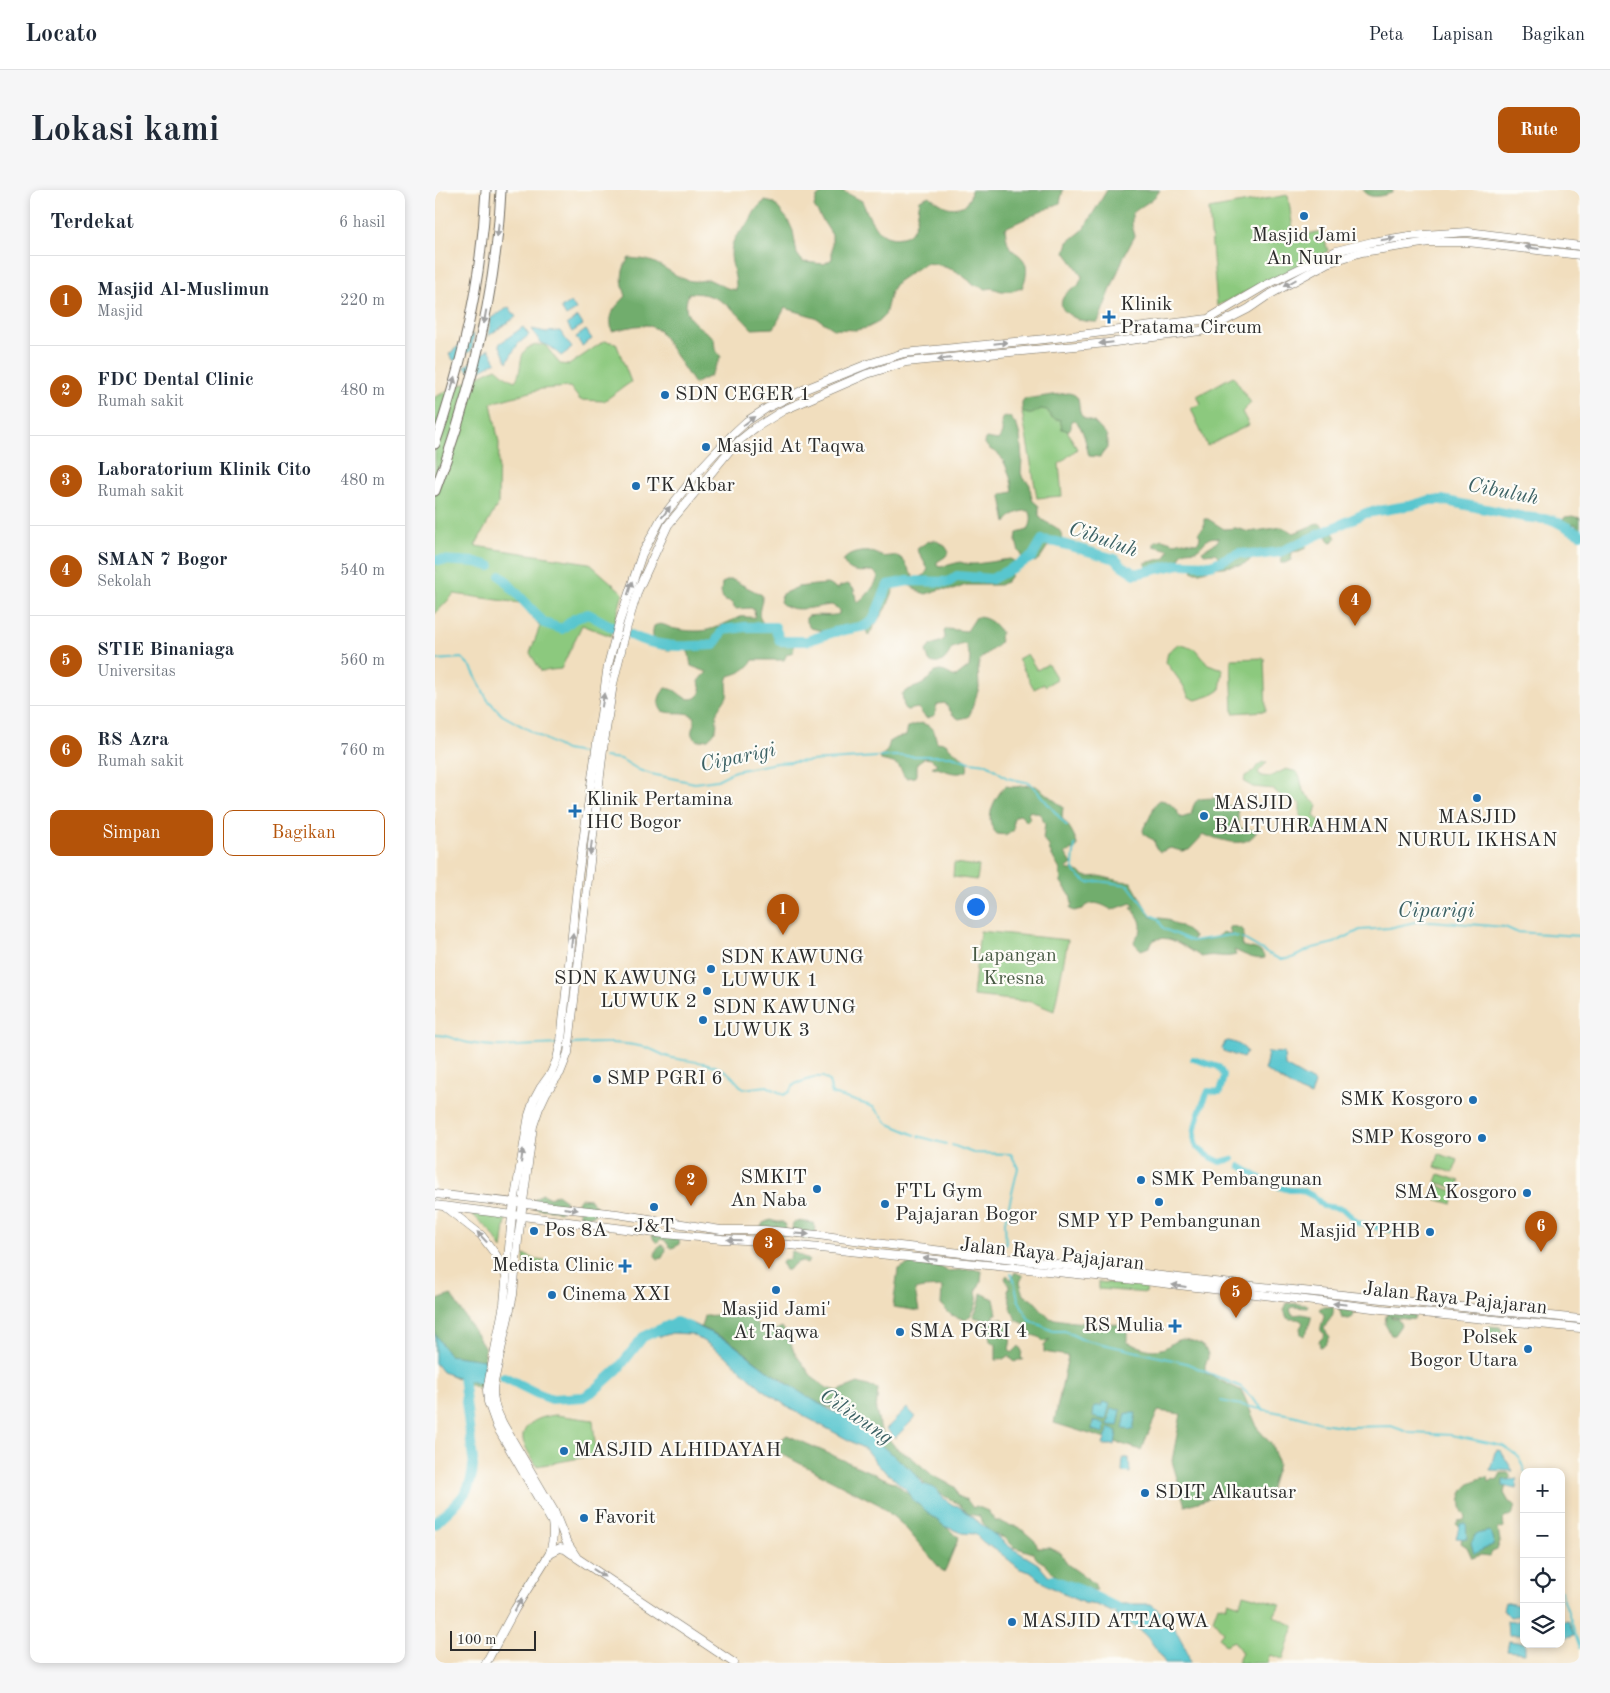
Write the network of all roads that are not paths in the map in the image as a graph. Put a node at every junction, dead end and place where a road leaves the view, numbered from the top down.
1 (486, 190) edge
2 (501, 190) edge
3 (1514, 237) junction
4 (1513, 246) junction
5 (1580, 246) edge
6 (1336, 255) junction
7 (1580, 255) edge
8 (435, 444) edge
9 (435, 490) edge
10 (626, 615) junction
11 (563, 1044) junction
12 (551, 1072) junction
13 (560, 1073) junction
14 (435, 1194) edge
15 (519, 1204) junction
16 (435, 1205) edge
17 (445, 1207) junction
18 (512, 1215) junction
19 (521, 1216) junction
20 (507, 1278) junction
21 (1267, 1287) junction
22 (1267, 1296) junction
23 (1580, 1319) edge
24 (1580, 1328) edge
25 (496, 1358) junction
26 (500, 1426) junction
27 (550, 1553) junction
28 (577, 1558) junction
29 (486, 1663) edge
30 (734, 1663) edge

8 -> 1 highway
2 -> 9 highway
3 - 4 main road
3 - 5 main road
6 -> 3 main road
4 - 6 main road
7 -> 4 main road
6 -> 10 main road
10 -> 6 main road
10 - 11 main road
11 - 12 main road
11 - 13 main road
12 - 13 main road
15 -> 12 main road
13 - 15 main road
14 - 15 main road, Jalan Raya Pajajaran
15 - 18 main road
15 - 19 main road
15 -> 21 main road, Jalan Raya Pajajaran
16 - 17 main road, Jalan Raya Pajajaran
17 - 18 main road, Jalan Raya Pajajaran
20 -> 17 main road
18 - 19 main road, Jalan Raya Pajajaran
18 - 20 main road
22 -> 19 main road, Jalan Raya Pajajaran
19 - 25 main road
20 - 25 main road
21 - 22 main road
21 - 23 main road, Jalan Raya Pajajaran
24 -> 22 main road, Jalan Raya Pajajaran
25 - 26 main road
26 - 27 main road
26 - 28 main road
27 - 28 main road
29 -> 27 main road
28 -> 30 main road

